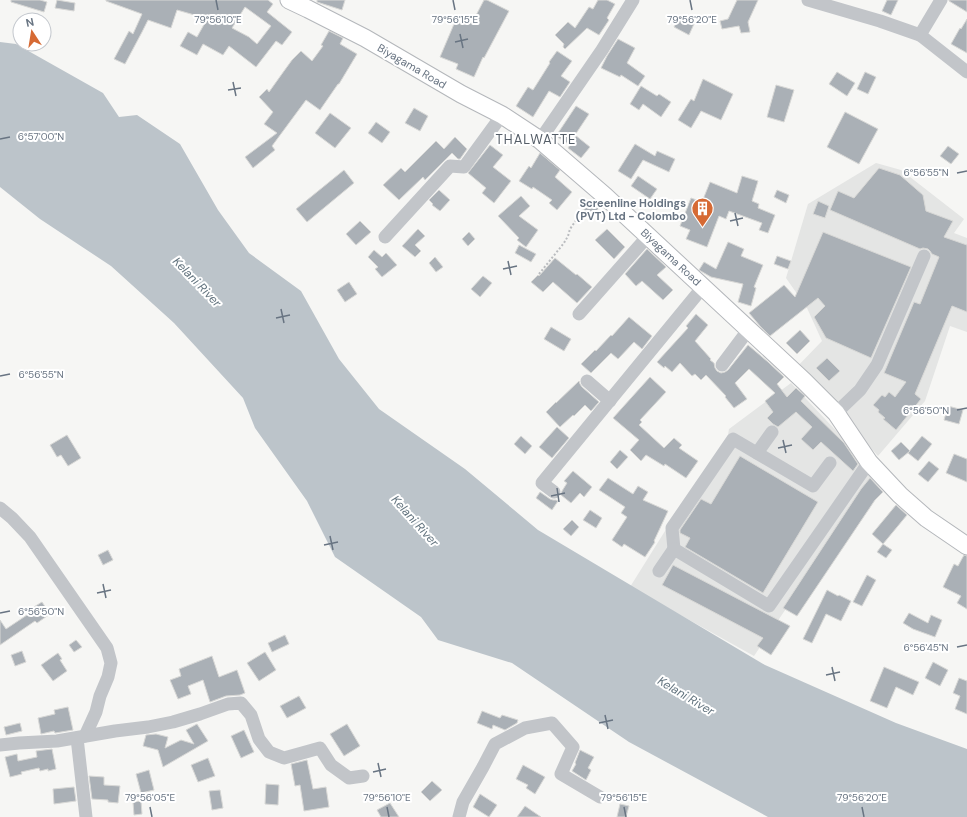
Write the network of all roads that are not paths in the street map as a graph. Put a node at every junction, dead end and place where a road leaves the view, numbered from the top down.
1 (289, 0) edge
2 (633, 0) edge
3 (808, 0) edge
4 (941, 0) edge
5 (310, 4) edge
6 (920, 35) junction
7 (967, 72) edge
8 (502, 115) junction
9 (540, 140) junction
10 (648, 236) junction
11 (385, 237) dead end
12 (924, 256) dead end
13 (703, 287) junction
14 (579, 314) dead end
15 (749, 329) junction
16 (722, 366) dead end
17 (587, 381) dead end
18 (610, 401) junction
19 (836, 413) junction
20 (772, 432) dead end
21 (757, 453) junction
22 (869, 462) junction
23 (830, 463) dead end
24 (554, 492) dead end
25 (0, 508) edge
26 (967, 546) edge
27 (674, 549) junction
28 (659, 571) dead end
29 (81, 737) junction
30 (0, 745) edge
31 (363, 776) dead end
32 (600, 797) dead end
33 (86, 817) edge
34 (459, 817) edge

1 - 5 main road, Biyagama Road
2 - 9 street
3 - 6 street
4 - 6 street
5 - 8 main road, Biyagama Road
6 - 7 street
8 - 9 main road, Biyagama Road
8 - 11 street
9 - 10 main road, Biyagama Road
10 - 13 main road, Biyagama Road
10 - 14 street
12 - 19 street
13 - 15 main road, Biyagama Road
13 - 18 street
15 - 16 street
15 - 19 main road, Biyagama Road
17 - 18 street
18 - 24 street
19 - 22 main road, Biyagama Road
20 - 21 street
21 - 23 street
21 - 27 street
22 - 26 main road, Biyagama Road
22 - 27 street
25 - 29 street
27 - 28 street
29 - 30 street
29 - 31 street
29 - 33 street
32 - 34 street

